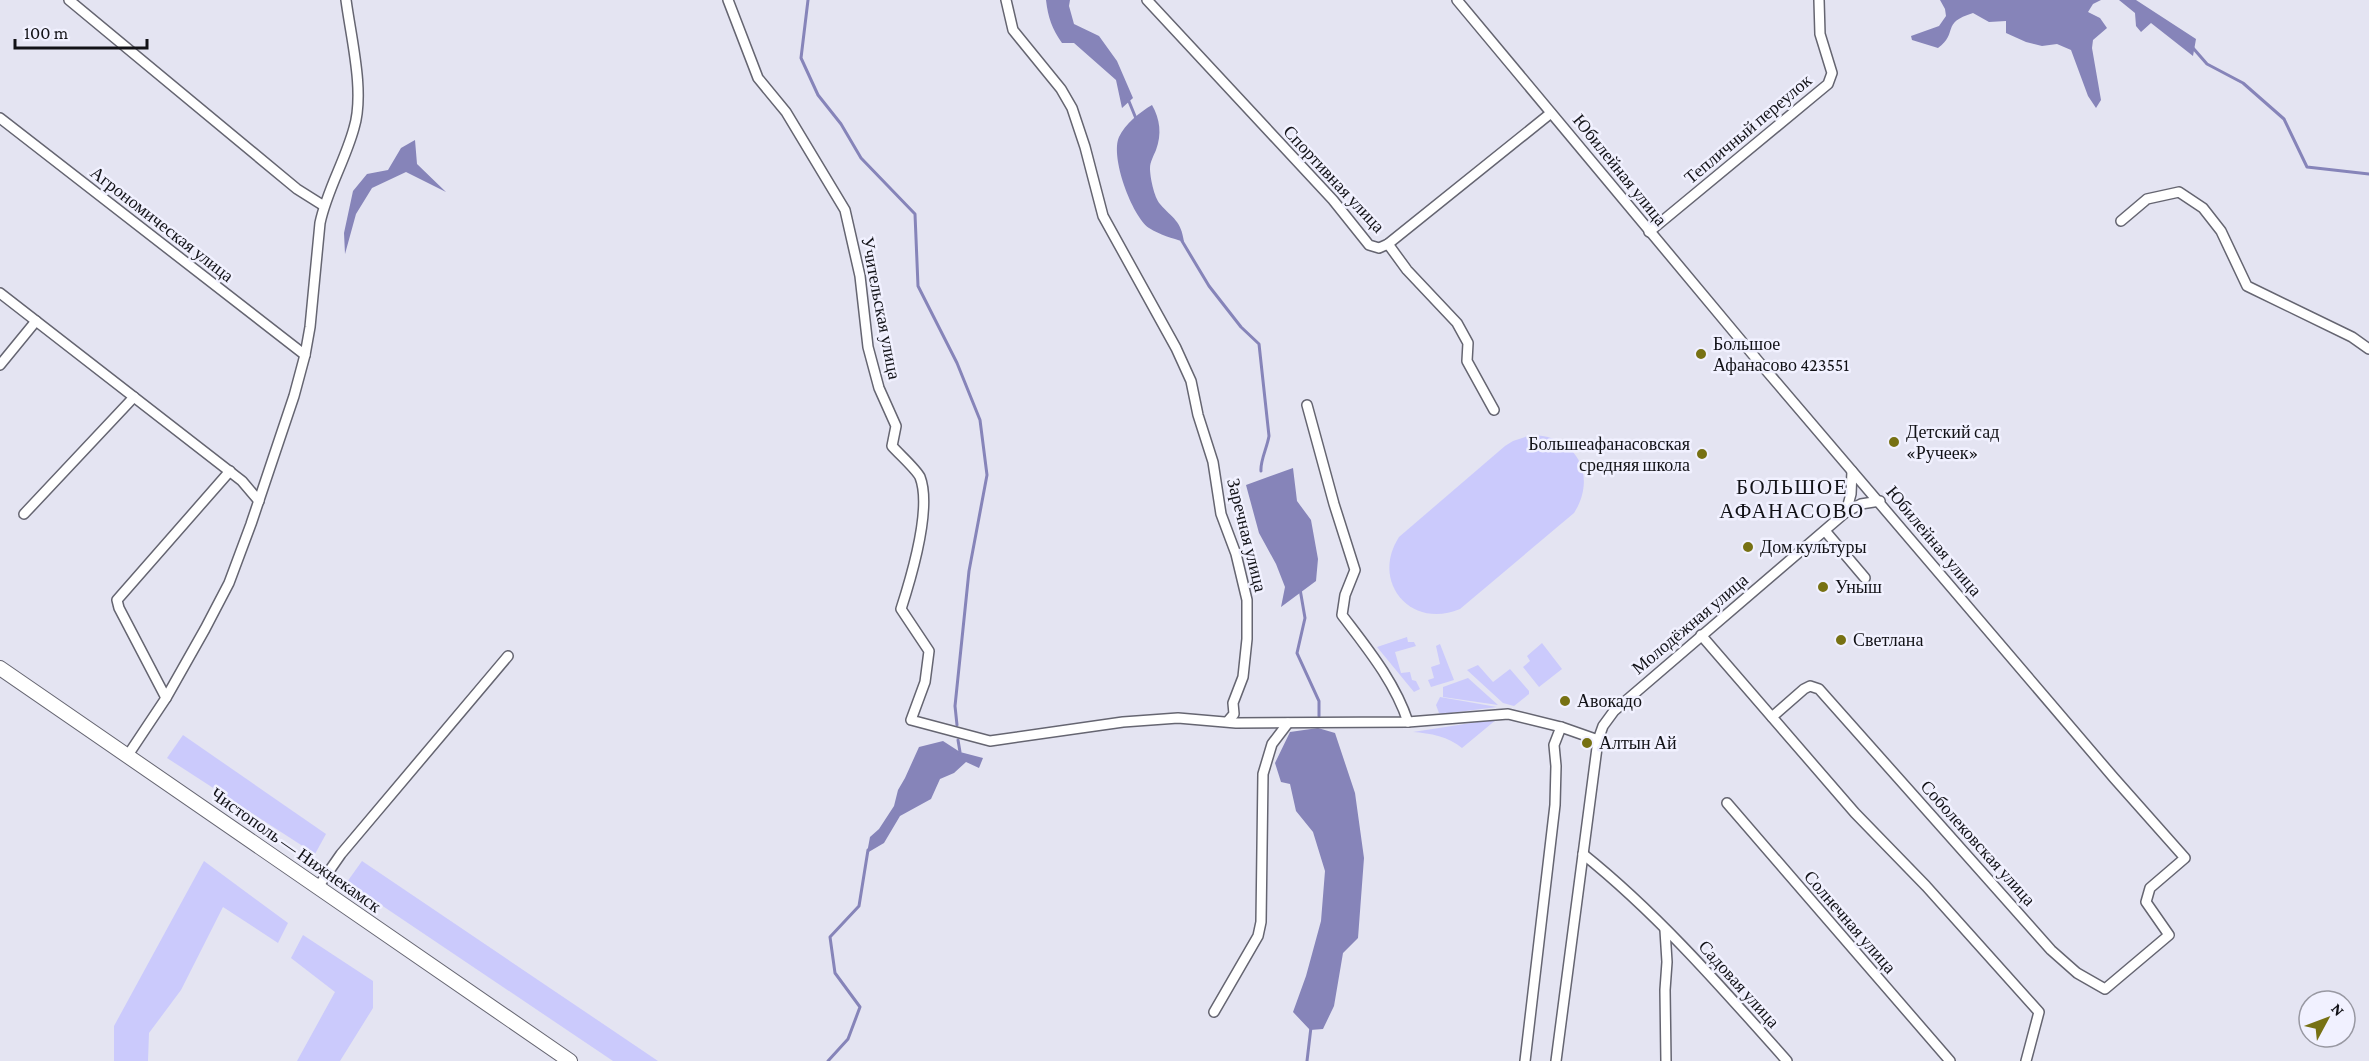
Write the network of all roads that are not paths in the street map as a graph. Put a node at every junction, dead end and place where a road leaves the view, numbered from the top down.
1 (69, 0) edge
2 (346, 0) edge
3 (728, 0) edge
4 (1006, 0) edge
5 (1147, 0) edge
6 (1457, 0) edge
7 (1819, 0) edge
8 (1551, 113) junction
9 (0, 118) edge
10 (324, 206) junction
11 (2121, 220) dead end
12 (1649, 232) junction
13 (1388, 244) junction
14 (0, 293) edge
15 (36, 321) junction
16 (2369, 349) edge
17 (305, 355) junction
18 (0, 365) edge
19 (134, 397) junction
20 (1307, 405) dead end
21 (1494, 410) dead end
22 (230, 471) junction
23 (1852, 471) junction
24 (259, 501) junction
25 (1880, 501) junction
26 (1846, 513) junction
27 (24, 514) dead end
28 (1826, 532) junction
29 (1865, 578) dead end
30 (1701, 635) junction
31 (508, 656) dead end
32 (0, 668) edge
33 (166, 698) junction
34 (1772, 717) junction
35 (1228, 721) junction
36 (1407, 722) junction
37 (1287, 723) junction
38 (1561, 727) junction
39 (1598, 741) junction
40 (128, 755) junction
41 (1727, 803) dead end
42 (1583, 854) junction
43 (318, 887) junction
44 (1665, 930) junction
45 (2169, 935) joint
46 (1214, 1012) dead end
47 (570, 1061) edge
48 (1525, 1061) edge
49 (1556, 1061) edge
50 (1666, 1061) edge
51 (1787, 1061) edge
52 (1950, 1061) edge
53 (2026, 1061) edge

1 - 10 street
2 - 10 street
3 - 35 street, Учительская улица
4 - 35 street, Заречная улица
5 - 13 street, Спортивная улица
6 - 8 street, Юбилейная улица
7 - 12 street, Тепличный переулок
8 - 12 street, Юбилейная улица
8 - 13 street
9 - 17 street, Агрономическая улица
10 - 17 street
11 - 16 street
12 - 23 street, Юбилейная улица
13 - 21 street, Спортивная улица
14 - 15 street
15 - 18 street
15 - 19 street
17 - 24 street
19 - 22 street
19 - 27 street
20 - 36 street
22 - 24 street
22 - 33 street
23 - 25 street, Юбилейная улица
23 - 26 street
24 - 33 street
25 - 26 street, Молодёжная улица
25 - 45 street, Юбилейная улица
26 - 28 street, Молодёжная улица
28 - 29 street
28 - 30 street, Молодёжная улица
30 - 34 street
30 - 39 street, Молодёжная улица
31 - 43 street
32 - 40 main road, Чистополь — Нижнекамск
33 - 40 street
34 - 45 street, Соболековская улица
34 - 53 street
35 - 37 street
36 - 37 street
36 - 38 street
37 - 46 street
38 - 39 street
38 - 48 street
39 - 42 street, Молодёжная улица
40 - 43 main road, Чистополь — Нижнекамск
41 - 52 street, Солнечная улица
42 - 44 street
42 - 49 street, Молодёжная улица
43 - 47 main road, Чистополь — Нижнекамск
44 - 50 street
44 - 51 street, Садовая улица

